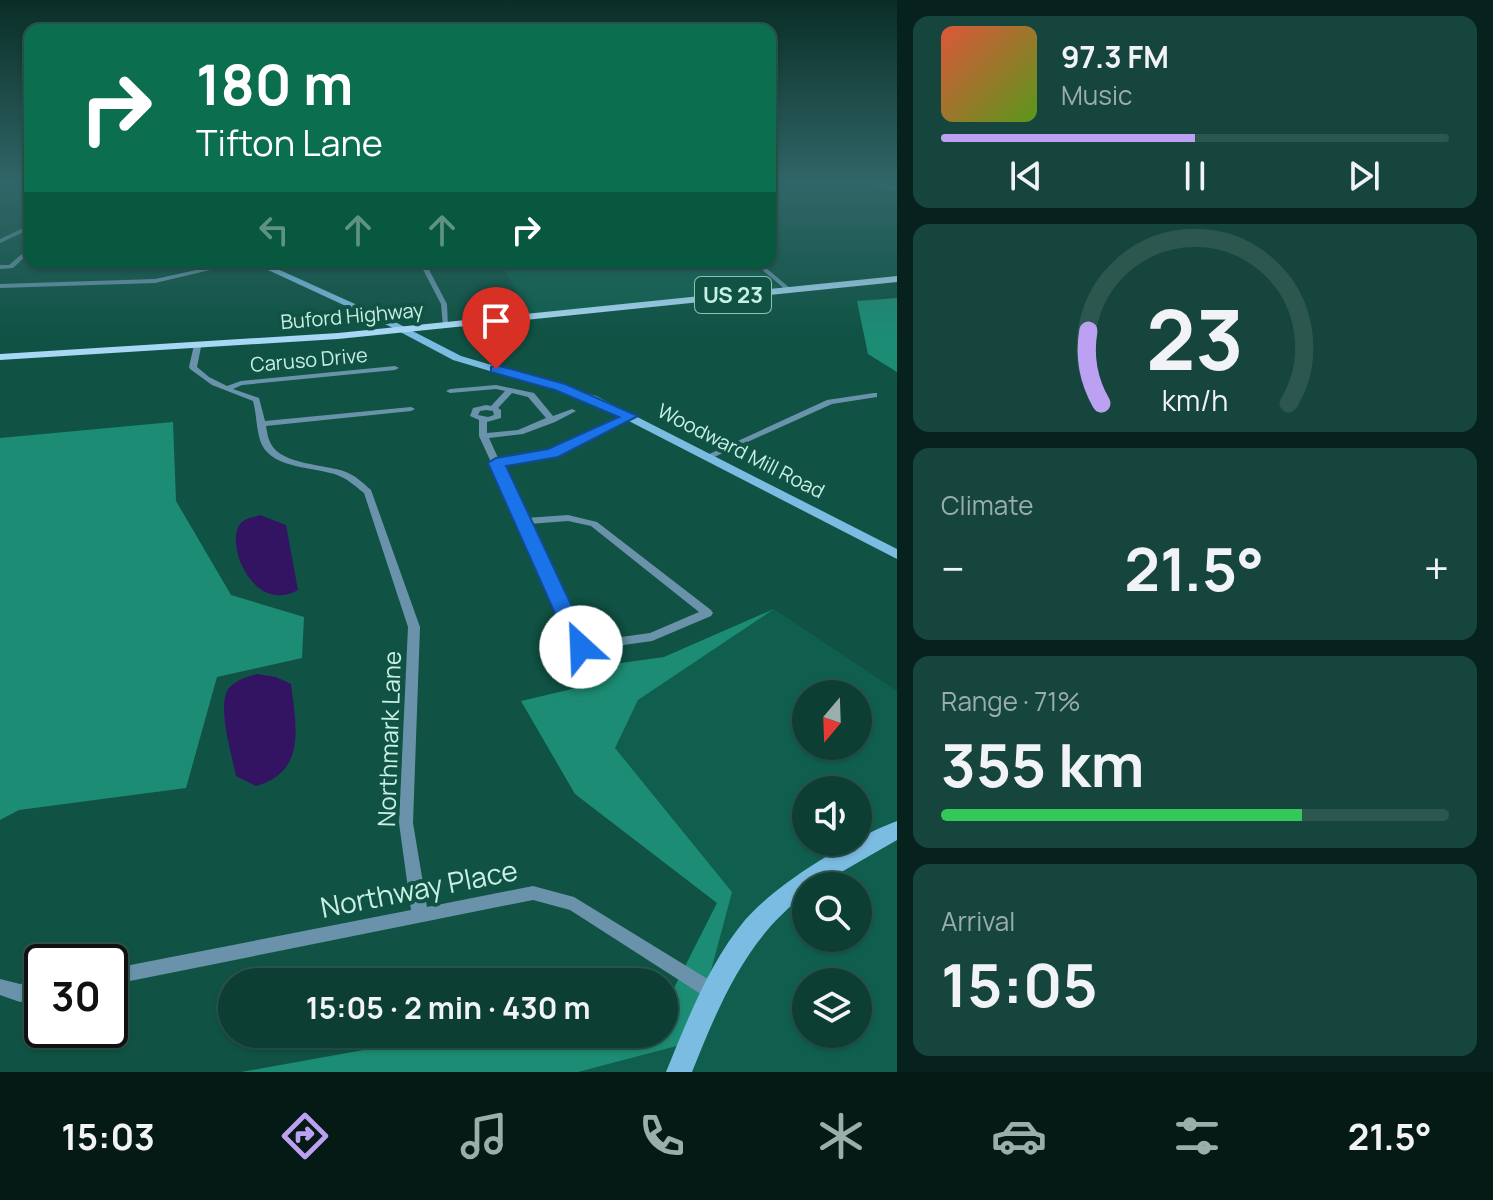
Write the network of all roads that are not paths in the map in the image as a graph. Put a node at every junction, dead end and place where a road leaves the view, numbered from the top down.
1 (19, 232) edge
2 (0, 241) edge
3 (24, 255) edge
4 (16, 262) junction
5 (24, 262) edge
6 (0, 267) edge
7 (214, 268) edge
8 (268, 268) edge
9 (425, 268) edge
10 (763, 268) edge
11 (897, 279) edge
12 (0, 286) edge
13 (789, 290) junction
14 (446, 326) junction
15 (403, 330) junction
16 (197, 347) junction
17 (0, 357) edge
18 (395, 368) dead end
19 (228, 388) junction
20 (511, 390) junction
21 (450, 391) dead end
22 (874, 395) dead end
23 (411, 409) dead end
24 (572, 411) dead end
25 (631, 416) junction
26 (552, 420) junction
27 (263, 424) junction
28 (483, 436) junction
29 (709, 456) junction
30 (496, 463) junction
31 (523, 521) junction
32 (897, 555) edge
33 (897, 830) edge
34 (420, 914) junction
35 (128, 973) edge
36 (0, 987) edge
37 (24, 992) edge
38 (715, 993) junction
39 (679, 1072) edge

1 - 2 street
3 - 4 street
4 - 5 street
4 - 6 street
7 - 12 street
8 - 15 street, Woodward Mill Road
9 - 14 street
10 - 13 street
11 - 13 main road, Buford Highway / US 23
13 - 14 main road, Buford Highway / US 23
14 - 15 main road, Buford Highway / US 23
15 - 16 main road, Buford Highway / US 23
15 - 25 street, Woodward Mill Road
16 - 17 main road, Buford Highway / US 23
16 - 19 street, Northmark Lane
18 - 19 street, Caruso Drive
19 - 27 street, Northmark Lane
20 - 21 street
20 - 26 street
20 - 28 street
22 - 29 street
23 - 27 street
24 - 26 street
25 - 29 street, Woodward Mill Road
25 - 30 street
26 - 28 street
27 - 34 street, Northmark Lane
28 - 30 street
29 - 32 street, Woodward Mill Road
30 - 31 street
31 - 31 street
33 - 38 street
34 - 35 street, Northway Place
34 - 38 street, Northway Place
36 - 37 street
38 - 39 street

